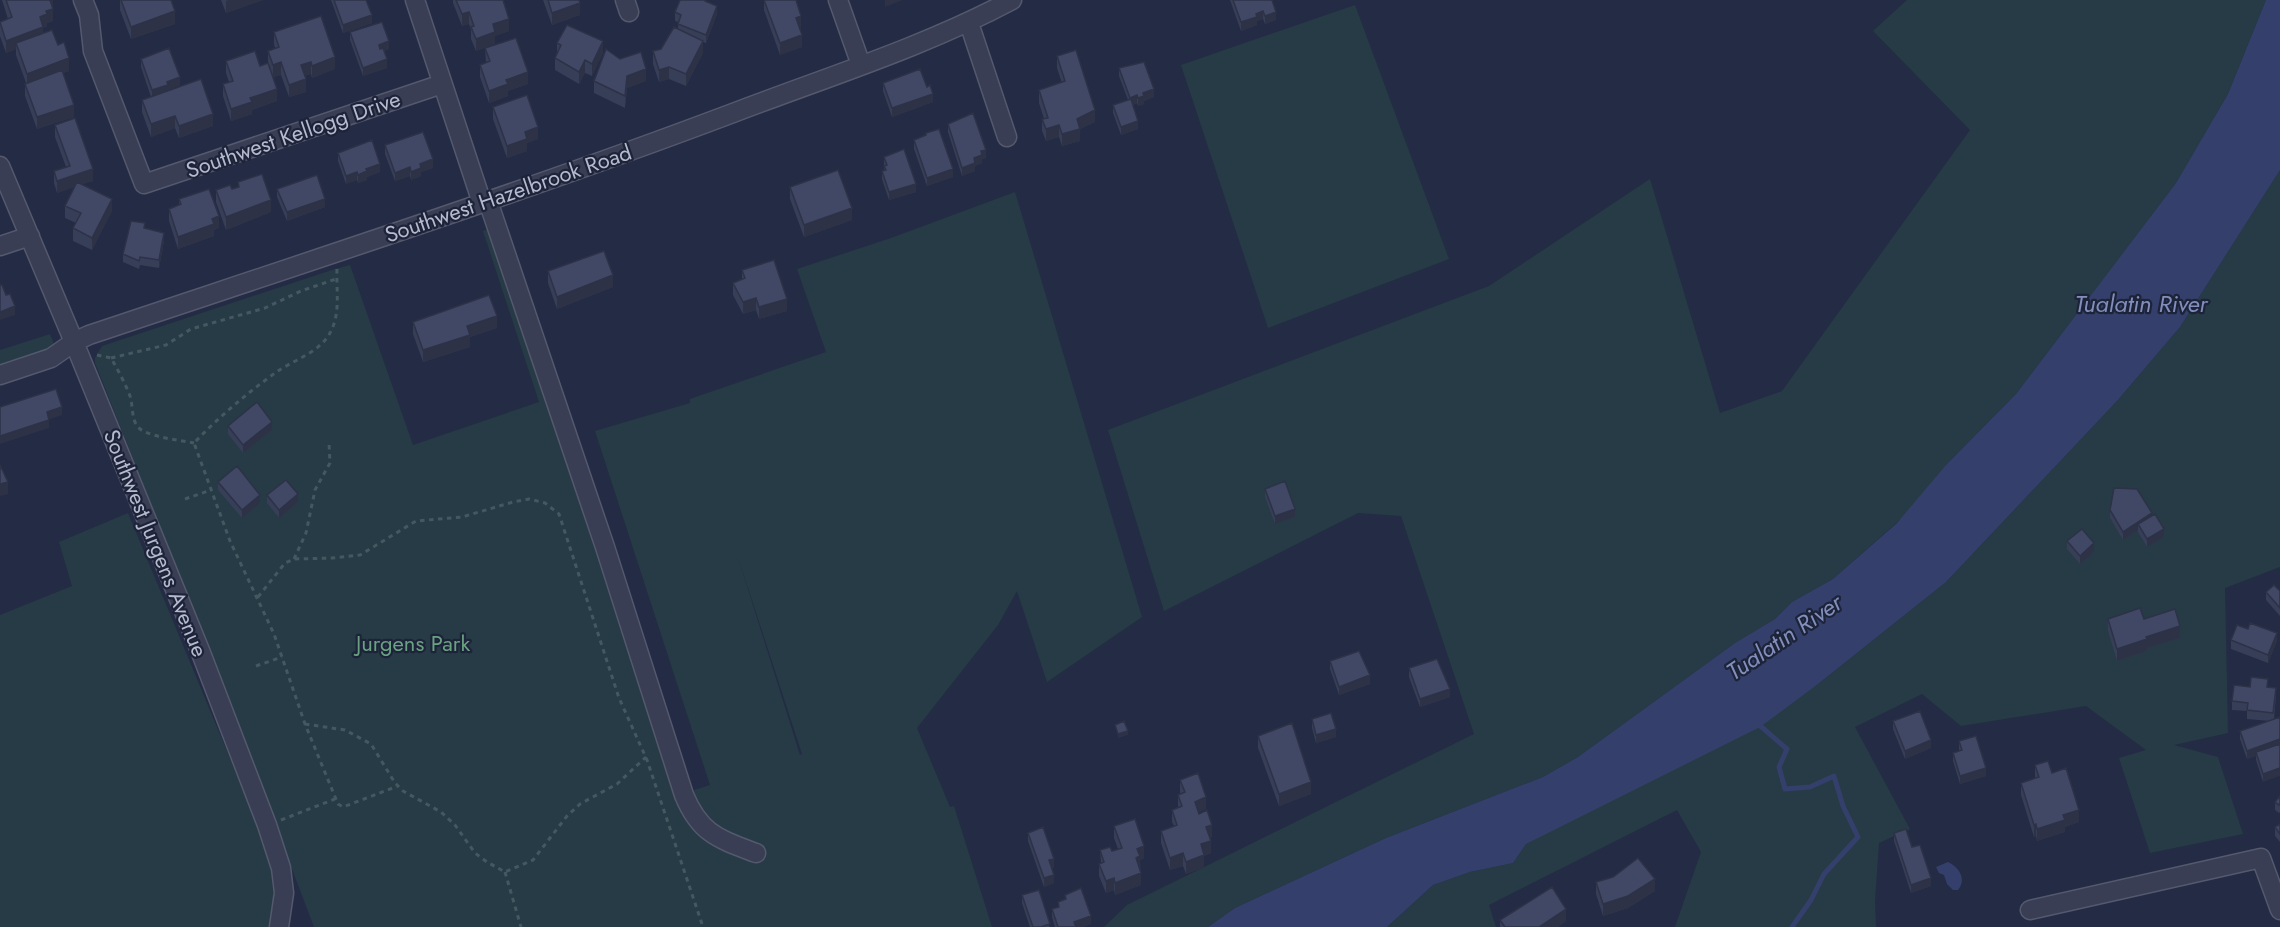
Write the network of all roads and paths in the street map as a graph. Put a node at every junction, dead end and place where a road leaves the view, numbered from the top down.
1 (83, 0) edge
2 (415, 0) edge
3 (838, 0) edge
4 (1012, 0) edge
5 (969, 23) junction
6 (861, 65) junction
7 (442, 84) junction
8 (1007, 137) dead end
9 (0, 166) edge
10 (485, 202) junction
11 (30, 236) junction
12 (0, 246) edge
13 (337, 252) junction
14 (336, 279) junction
15 (74, 342) junction
16 (93, 354) dead end
17 (111, 358) junction
18 (0, 375) edge
19 (194, 443) junction
20 (329, 443) dead end
21 (211, 490) junction
22 (185, 499) dead end
23 (294, 559) junction
24 (258, 597) junction
25 (282, 657) junction
26 (256, 666) dead end
27 (305, 724) junction
28 (646, 757) junction
29 (398, 786) junction
30 (335, 799) junction
31 (267, 825) junction
32 (756, 853) dead end
33 (505, 872) junction
34 (2030, 910) dead end
35 (2280, 910) edge
36 (279, 927) edge
37 (521, 927) edge
38 (703, 927) edge

1 - 7 street, Southwest Kellogg Drive
2 - 7 street
3 - 6 street
4 - 5 street, Southwest Hazelbrook Road
5 - 6 street, Southwest Hazelbrook Road
5 - 8 street
6 - 10 street, Southwest Hazelbrook Road
7 - 10 street
9 - 11 street, Southwest Jurgens Avenue
10 - 13 street, Southwest Hazelbrook Road
10 - 32 street
11 - 12 street
11 - 15 street, Southwest Jurgens Avenue
13 - 14 path
13 - 15 street, Southwest Hazelbrook Road
14 - 17 path
14 - 19 path
15 - 18 street, Southwest Hazelbrook Road
15 - 31 street, Southwest Jurgens Avenue
16 - 17 path
17 - 19 path
19 - 21 path
20 - 23 path
21 - 22 path
21 - 24 path
23 - 24 path
23 - 28 path
24 - 25 path
25 - 26 path
25 - 27 path
27 - 29 path
27 - 30 path
28 - 33 path
28 - 38 path
29 - 30 path
29 - 33 path
30 - 31 path
31 - 36 street, Southwest Jurgens Avenue
33 - 37 path
34 - 35 street

